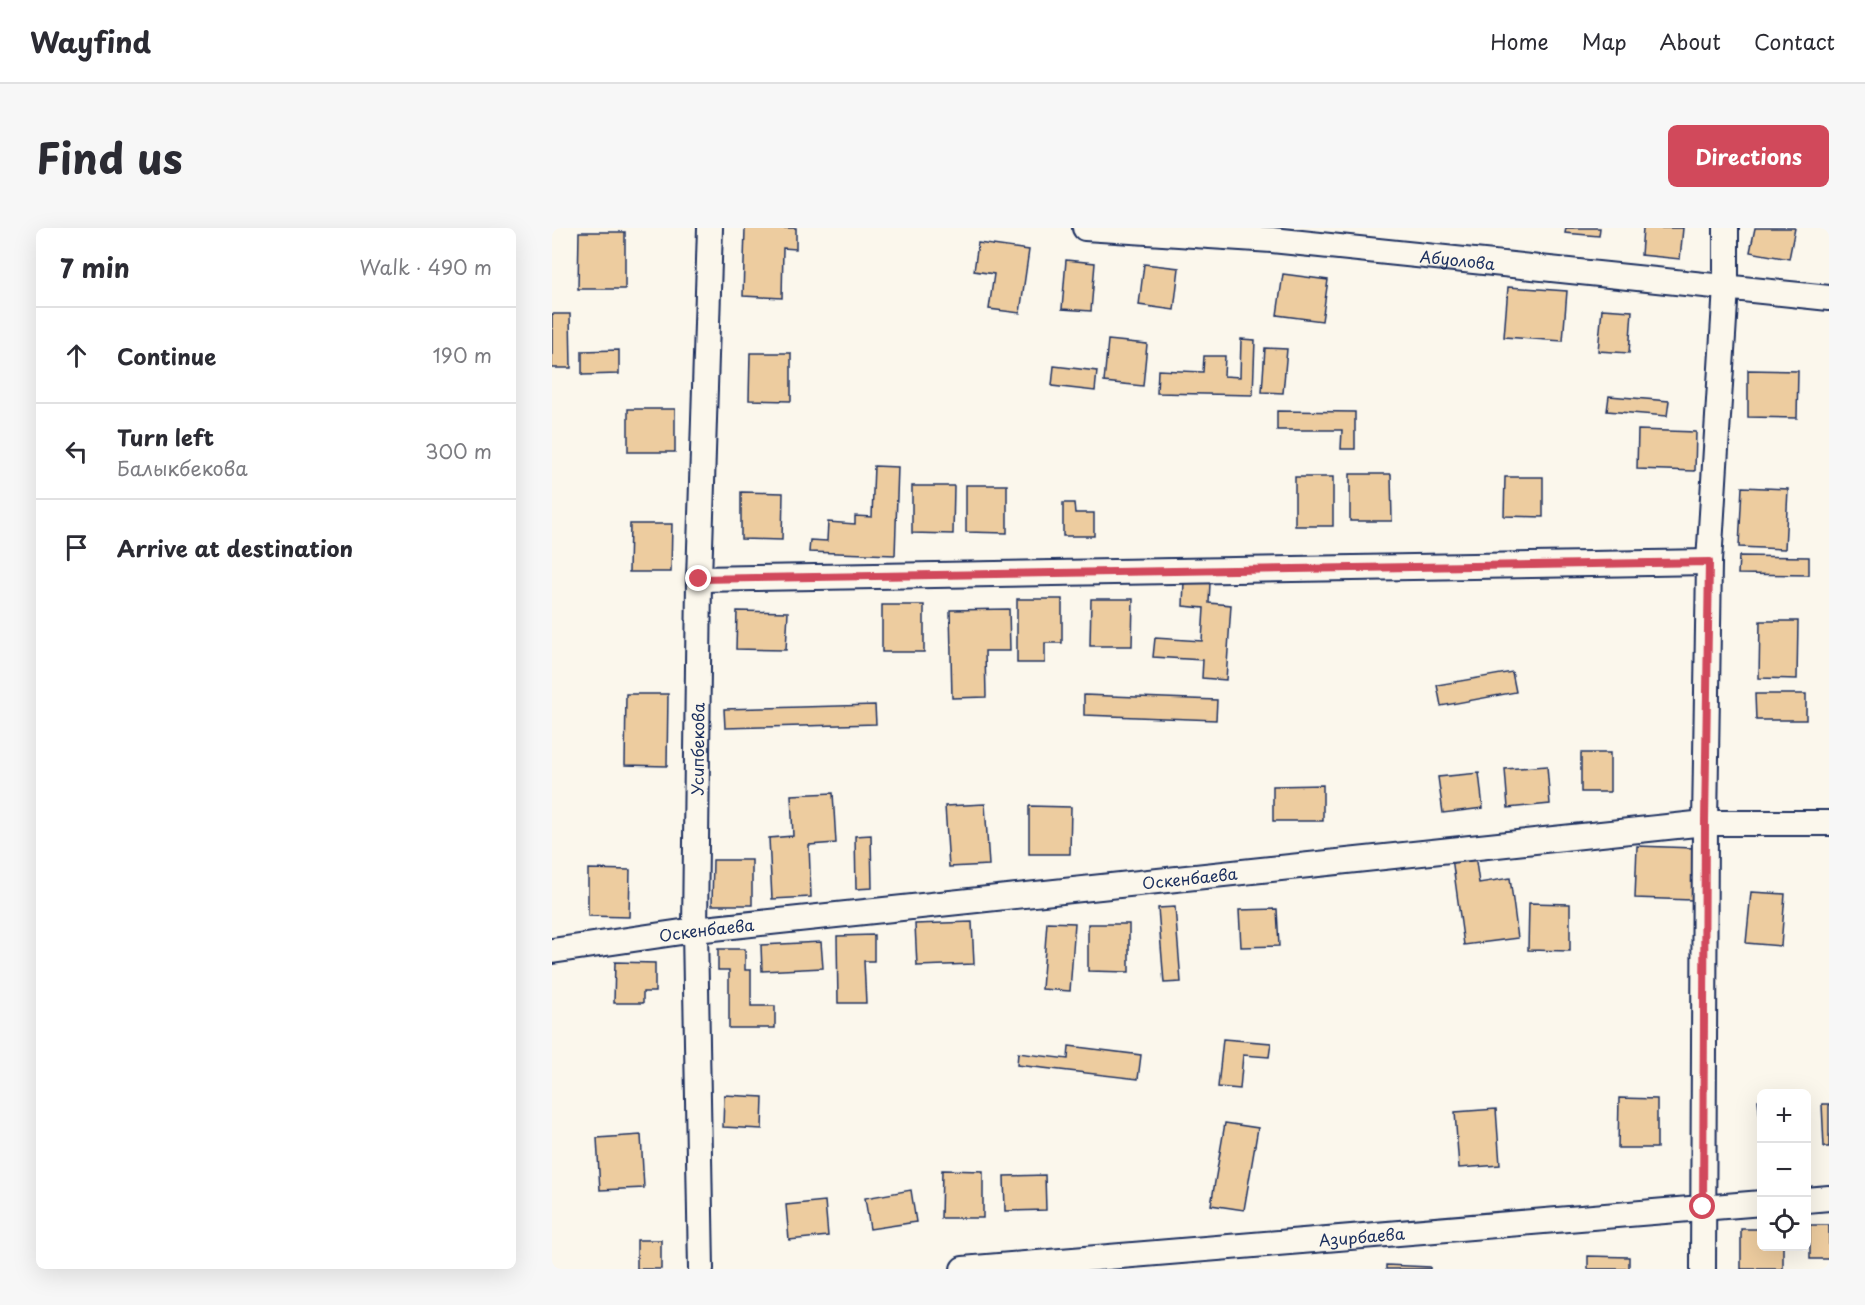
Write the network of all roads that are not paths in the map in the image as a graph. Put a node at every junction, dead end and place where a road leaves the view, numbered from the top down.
1 (710, 228) edge
2 (1085, 228) edge
3 (1726, 228) edge
4 (1272, 234) edge
5 (1726, 287) junction
6 (1829, 298) edge
7 (1709, 562) junction
8 (699, 579) junction
9 (1705, 822) junction
10 (1829, 823) edge
11 (694, 930) junction
12 (552, 951) edge
13 (1829, 1198) edge
14 (1811, 1200) edge
15 (1757, 1203) edge
16 (1703, 1207) junction
17 (701, 1269) edge
18 (963, 1269) edge
19 (1703, 1269) edge

1 - 8 street, Усипбекова
2 - 4 street, Абуолова
3 - 5 street
4 - 5 street, Абуолова
5 - 6 street, Абуолова
5 - 7 street
7 - 8 street
7 - 9 street
8 - 11 street, Усипбекова
9 - 10 street, Оскенбаева
9 - 11 street, Оскенбаева
9 - 16 street
11 - 12 street, Оскенбаева
11 - 17 street, Усипбекова
13 - 14 street
15 - 16 street, Азирбаева
16 - 18 street, Азирбаева
16 - 19 street

